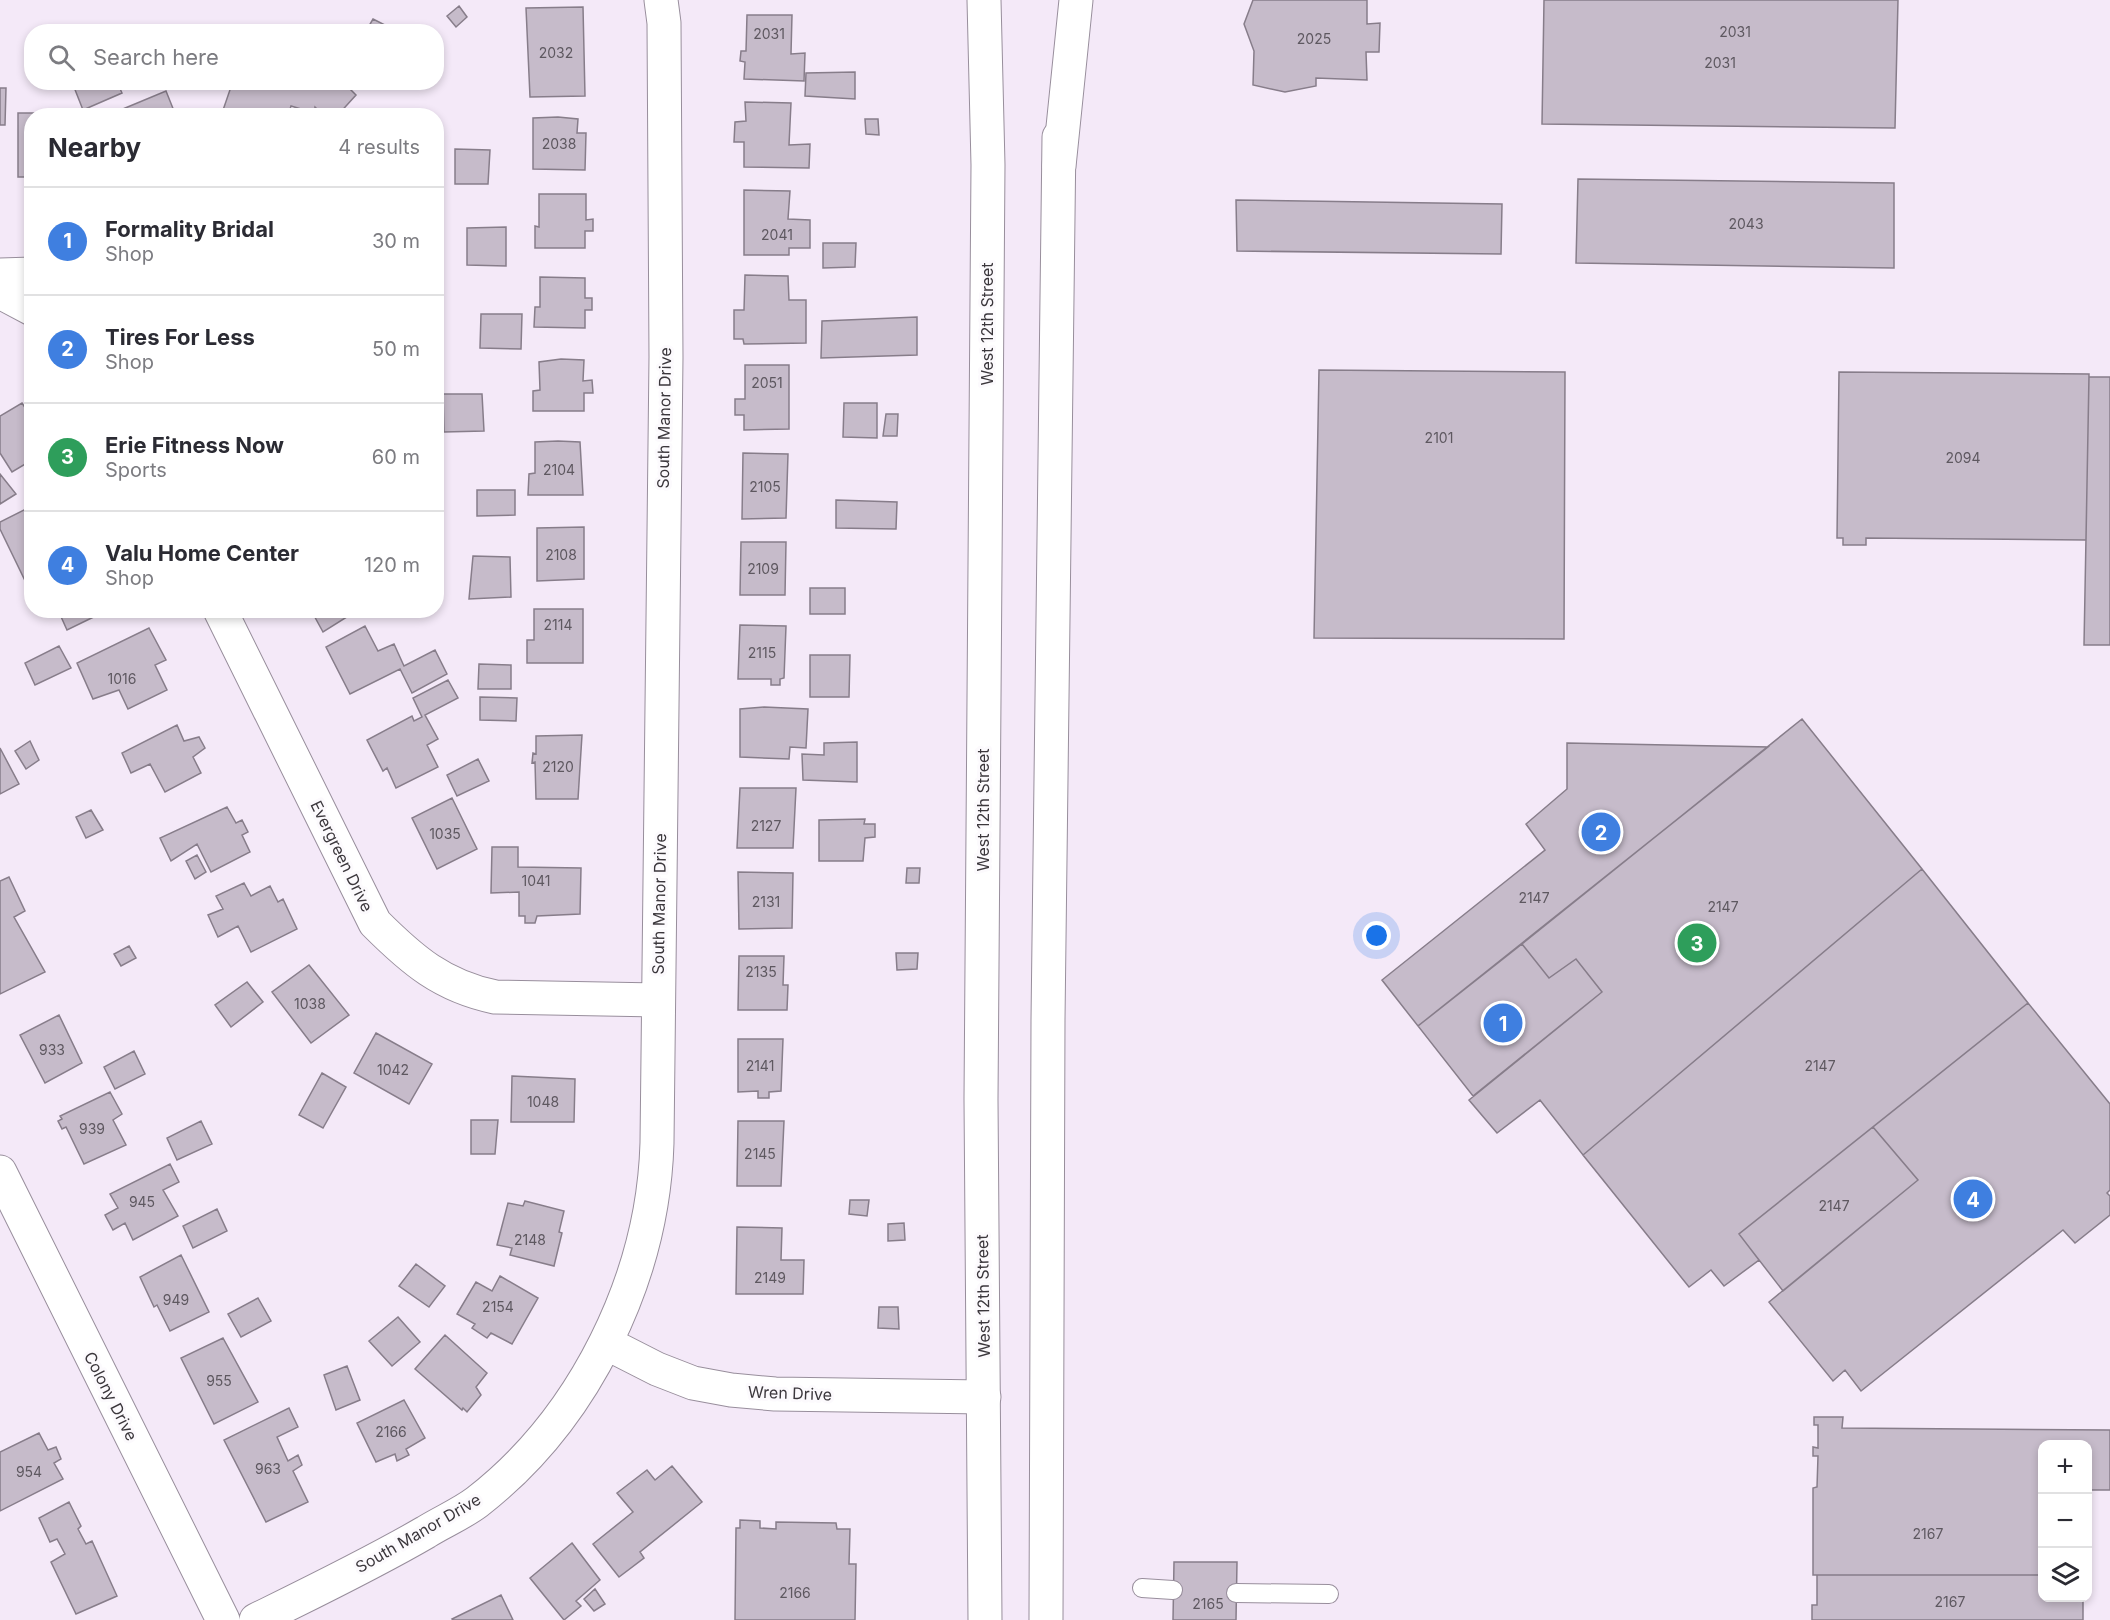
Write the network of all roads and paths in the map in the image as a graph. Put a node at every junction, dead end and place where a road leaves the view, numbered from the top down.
1 (660, 0) edge
2 (984, 0) edge
3 (1063, 0) edge
4 (1076, 0) edge
5 (1059, 166) junction
6 (24, 274) edge
7 (0, 275) edge
8 (0, 292) edge
9 (24, 305) edge
10 (224, 618) edge
11 (658, 999) junction
12 (0, 1172) edge
13 (606, 1343) junction
14 (984, 1397) junction
15 (1142, 1588) dead end
16 (1173, 1590) dead end
17 (1236, 1593) dead end
18 (1329, 1593) dead end
19 (224, 1620) edge
20 (256, 1620) edge
21 (985, 1620) edge
22 (1046, 1620) edge

1 - 11 main road, South Manor Drive
2 - 14 main road, West 12th Street
3 - 5 main road
4 - 5 main road
5 - 22 main road
6 - 7 main road
8 - 9 main road
10 - 11 main road, Evergreen Drive
11 - 13 main road, South Manor Drive
12 - 19 main road, Colony Drive
13 - 14 main road, Wren Drive
13 - 20 main road, South Manor Drive
14 - 21 main road, West 12th Street
15 - 16 lane
17 - 18 lane

